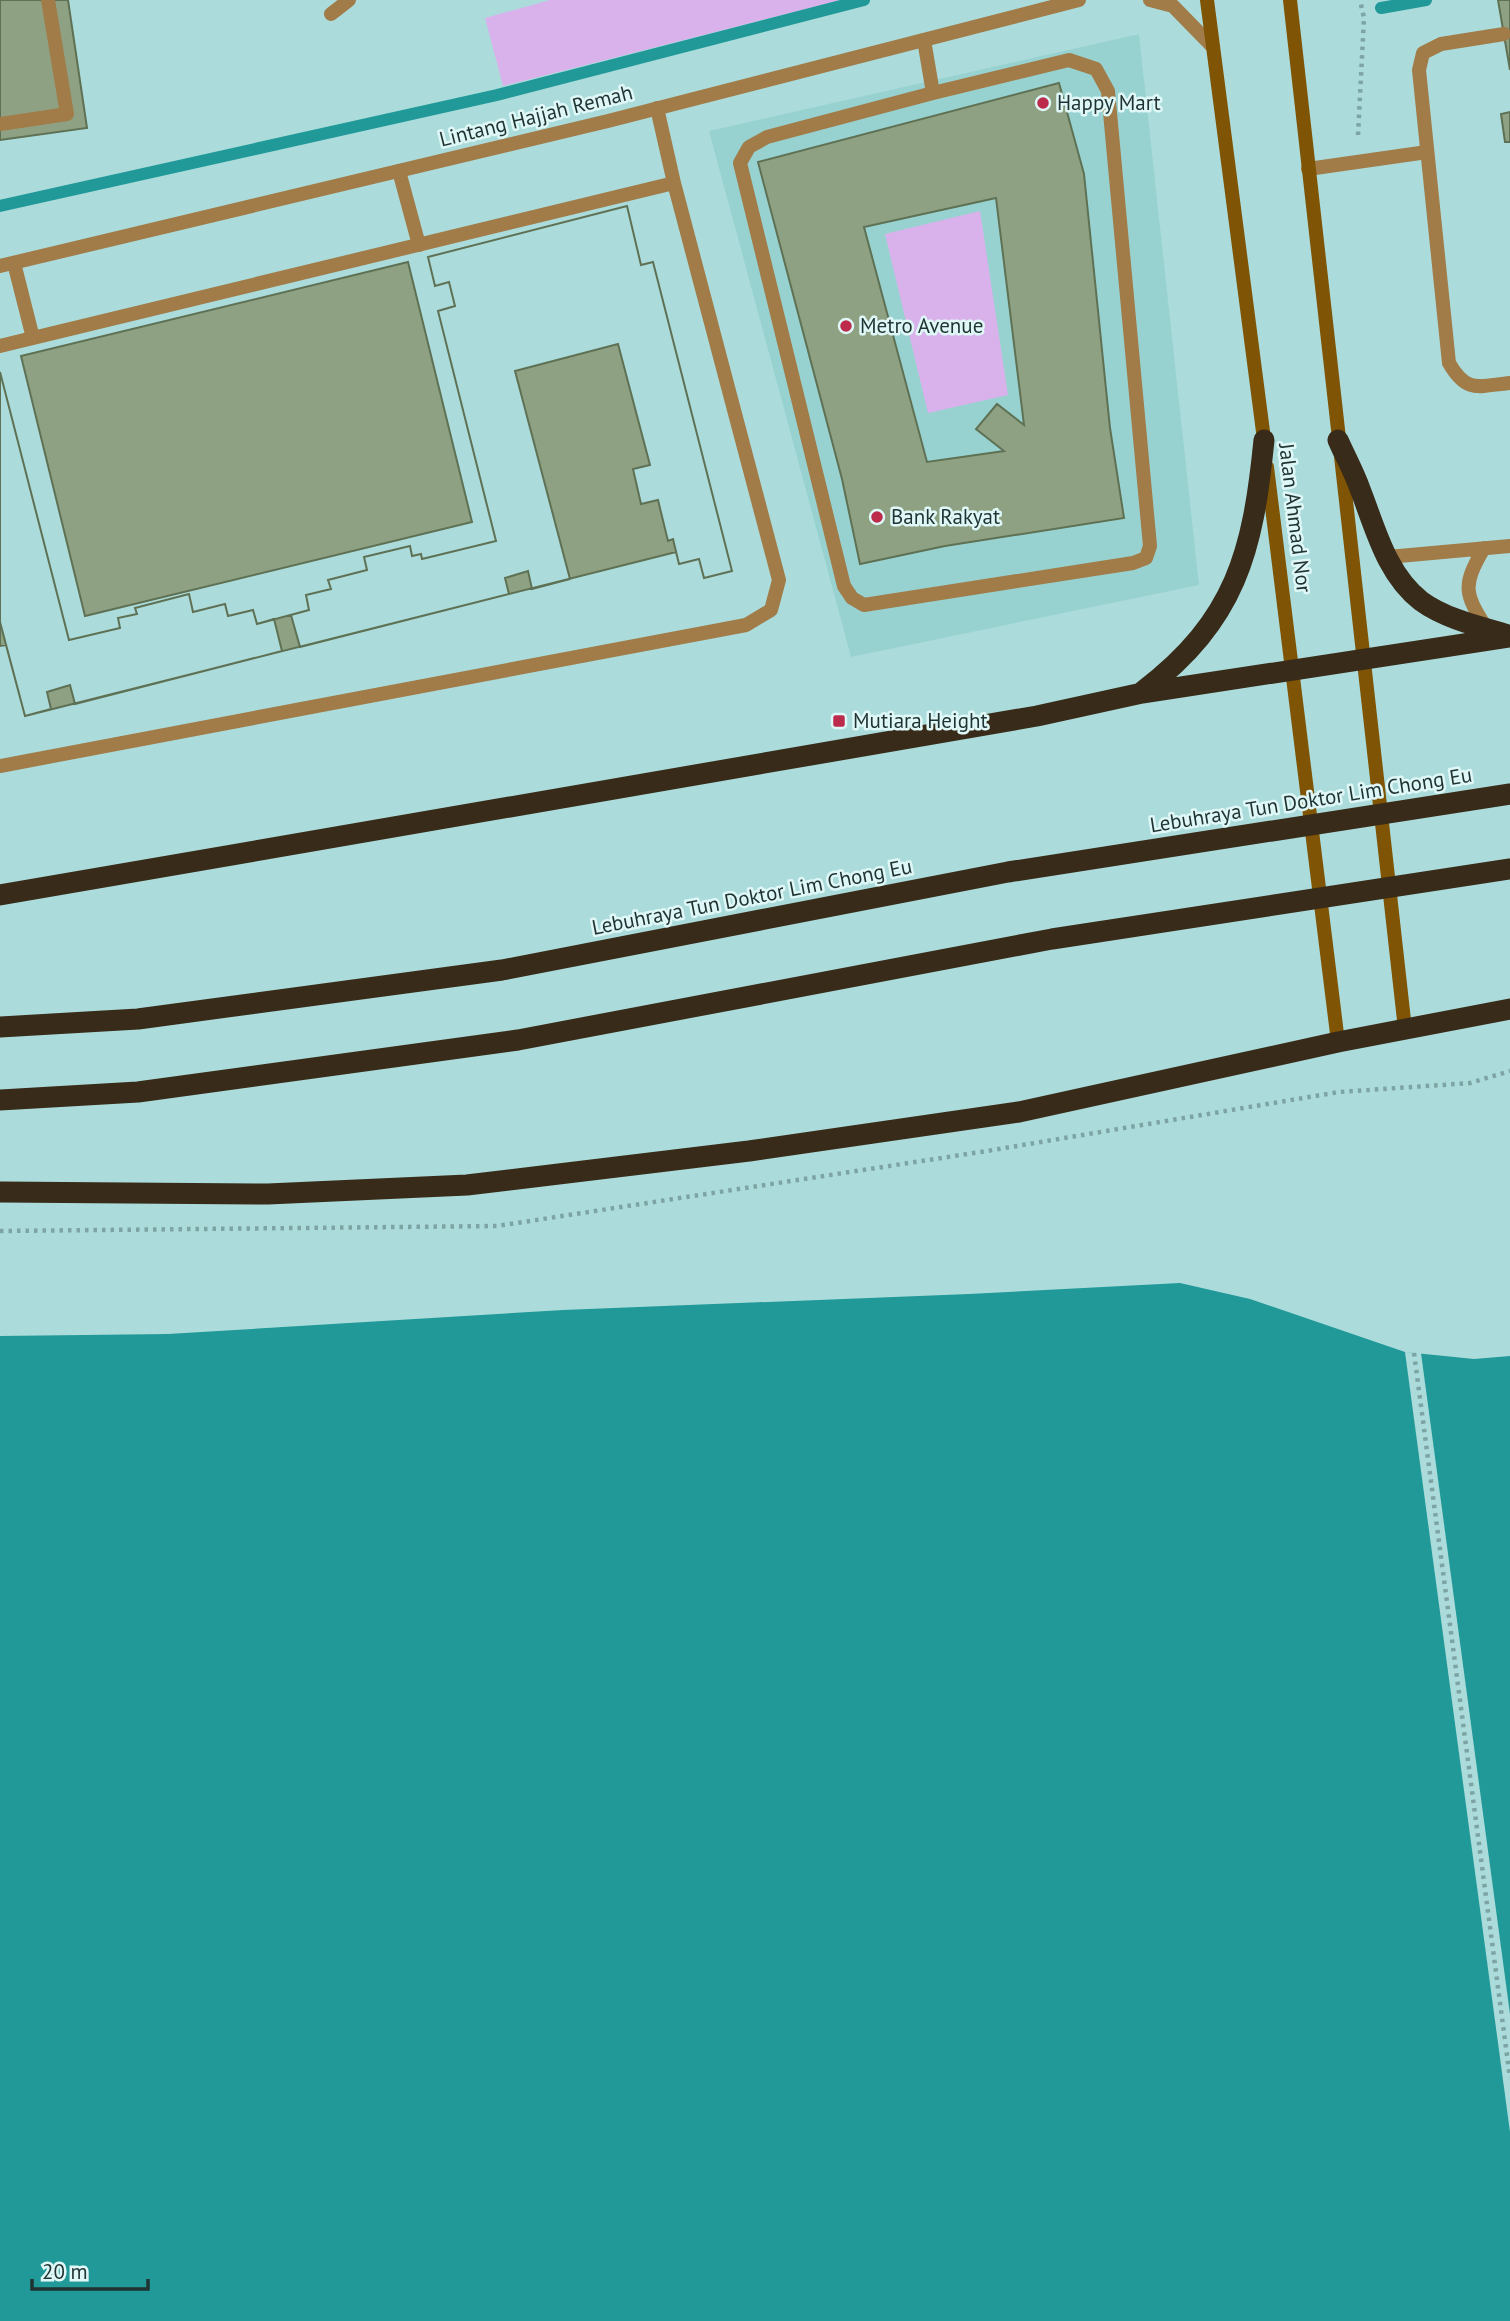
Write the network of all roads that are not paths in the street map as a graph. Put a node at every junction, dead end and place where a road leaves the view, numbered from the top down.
1 (48, 0) edge
2 (349, 0) edge
3 (1079, 0) edge
4 (1150, 0) edge
5 (1207, 0) edge
6 (1290, 0) edge
7 (331, 14) dead end
8 (1504, 34) dead end
9 (924, 40) junction
10 (1213, 47) junction
11 (933, 93) junction
12 (657, 108) junction
13 (0, 124) edge
14 (1427, 152) junction
15 (1308, 169) junction
16 (399, 171) junction
17 (674, 183) junction
18 (419, 246) junction
19 (7, 265) edge
20 (33, 338) junction
21 (0, 346) edge
22 (1510, 383) edge
23 (1264, 440) junction
24 (1338, 440) junction
25 (1510, 546) edge
26 (1484, 548) junction
27 (1388, 557) junction
28 (1487, 629) junction
29 (1510, 636) edge
30 (1365, 658) junction
31 (1292, 669) junction
32 (1142, 693) junction
33 (0, 766) edge
34 (1510, 794) edge
35 (1510, 869) edge
36 (0, 895) edge
37 (1510, 1009) edge
38 (0, 1027) edge
39 (1405, 1029) junction
40 (1338, 1042) junction
41 (0, 1100) edge
42 (0, 1192) edge

1 - 13 street
2 - 7 street
3 - 9 street, Lintang Hajjah Remah
4 - 10 street
5 - 10 main road, Jalan Ahmad Nor
6 - 15 main road
8 - 14 street
9 - 11 street
9 - 12 street, Lintang Hajjah Remah
10 - 23 main road, Jalan Ahmad Nor
11 - 11 street
12 - 16 street, Lintang Hajjah Remah
12 - 17 street
14 - 15 street
14 - 22 street
15 - 24 main road
16 - 18 street
16 - 19 street, Lintang Hajjah Remah
17 - 18 street
17 - 33 street
18 - 20 street
19 - 20 street
20 - 21 street
23 - 31 main road, Jalan Ahmad Nor
23 - 32 highway
24 - 27 highway
24 - 30 main road
25 - 26 street
26 - 27 street
26 - 28 street
27 - 28 highway
28 - 29 highway
29 - 30 highway
30 - 31 highway
30 - 39 main road
31 - 32 highway
31 - 40 main road, Jalan Ahmad Nor
32 - 36 highway
34 - 38 highway, Lebuhraya Tun Doktor Lim Chong Eu
35 - 41 highway
37 - 39 highway
39 - 40 highway
40 - 42 highway

